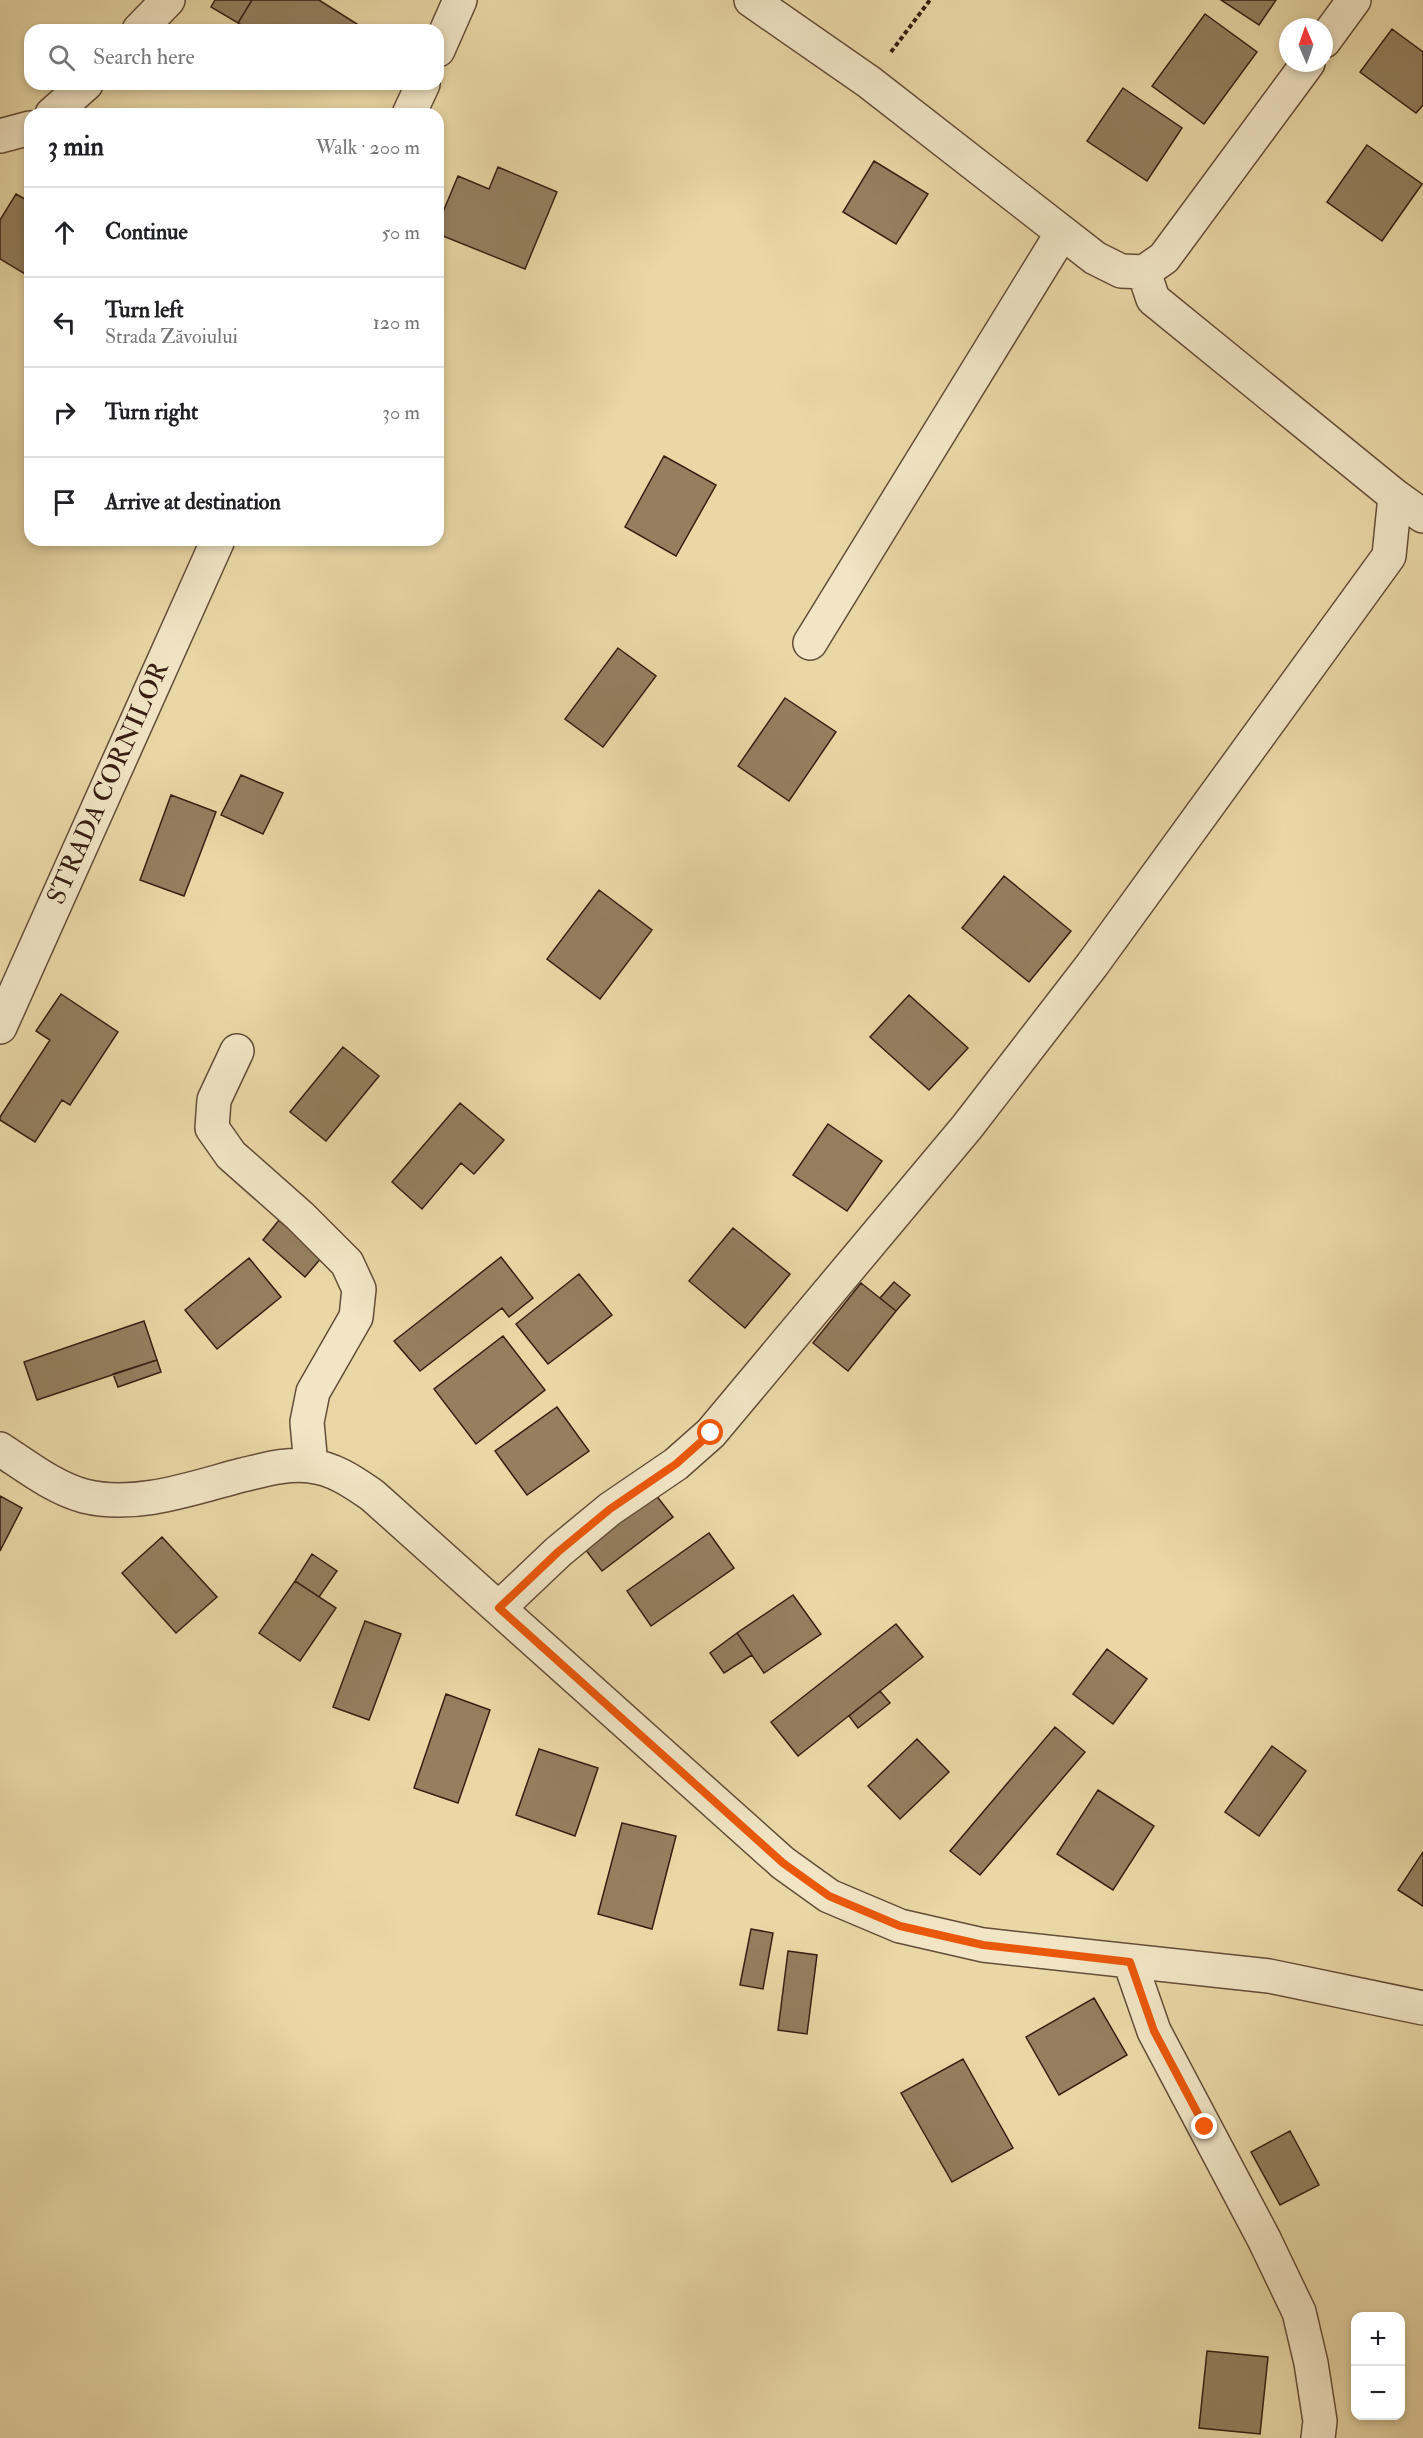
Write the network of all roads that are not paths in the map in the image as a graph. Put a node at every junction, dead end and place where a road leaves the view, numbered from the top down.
1 (168, 0) edge
2 (460, 0) edge
3 (751, 0) edge
4 (1354, 0) edge
5 (145, 24) edge
6 (1333, 29) edge
7 (444, 36) edge
8 (1301, 72) edge
9 (79, 90) edge
10 (420, 90) edge
11 (59, 108) edge
12 (412, 108) edge
13 (24, 130) edge
14 (0, 136) edge
15 (1062, 233) junction
16 (1144, 272) junction
17 (1395, 496) junction
18 (1423, 516) edge
19 (215, 546) edge
20 (810, 643) dead end
21 (0, 1027) edge
22 (237, 1051) dead end
23 (0, 1449) edge
24 (311, 1466) junction
25 (499, 1608) junction
26 (1130, 1962) junction
27 (1423, 2008) edge
28 (1318, 2438) edge

1 - 5 street
2 - 7 street
3 - 15 street
4 - 6 street
8 - 16 street
9 - 11 street
10 - 12 street
13 - 14 street
15 - 16 street
15 - 20 street
16 - 17 street
17 - 18 street
17 - 25 street
19 - 21 street, STRADA CORNILOR
22 - 24 street
23 - 24 street
24 - 25 street
25 - 26 street
26 - 27 street
26 - 28 street

